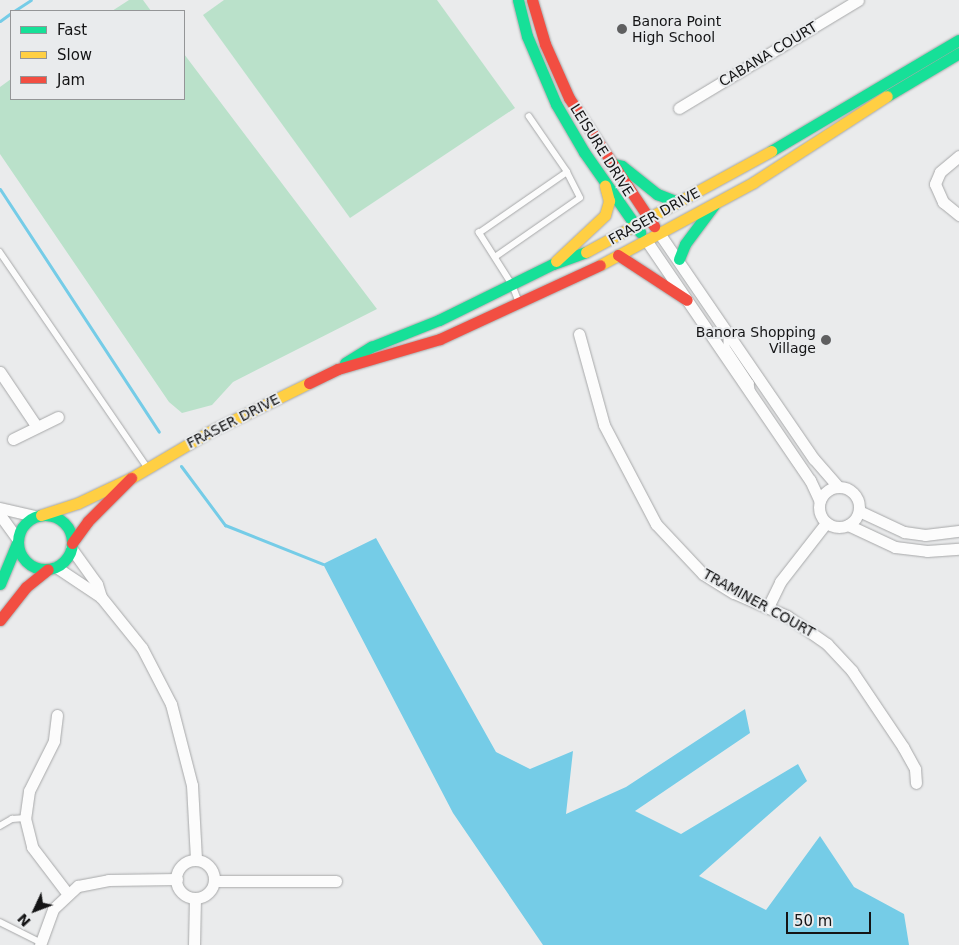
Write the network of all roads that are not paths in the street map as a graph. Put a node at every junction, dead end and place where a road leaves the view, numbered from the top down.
1 (518, 0) edge
2 (532, 0) edge
3 (858, 0) edge
4 (959, 40) edge
5 (959, 53) edge
6 (679, 108) dead end
7 (529, 117) dead end
8 (959, 156) edge
9 (610, 163) junction
10 (567, 172) junction
11 (603, 181) junction
12 (678, 202) junction
13 (714, 203) junction
14 (959, 215) edge
15 (648, 219) junction
16 (635, 226) junction
17 (659, 233) junction
18 (646, 240) junction
19 (0, 252) edge
20 (618, 255) junction
21 (495, 257) junction
22 (679, 259) junction
23 (553, 264) junction
24 (512, 285) junction
25 (687, 300) junction
26 (520, 305) junction
27 (729, 333) junction
28 (579, 334) dead end
29 (338, 369) junction
30 (0, 372) edge
31 (752, 394) junction
32 (58, 417) dead end
33 (37, 427) junction
34 (778, 432) junction
35 (798, 436) junction
36 (13, 439) dead end
37 (147, 467) junction
38 (131, 478) junction
39 (838, 487) junction
40 (820, 501) junction
41 (0, 508) edge
42 (859, 511) junction
43 (0, 515) edge
44 (38, 515) junction
45 (826, 523) junction
46 (848, 525) junction
47 (959, 532) edge
48 (17, 541) junction
49 (72, 545) junction
50 (959, 550) edge
51 (52, 568) junction
52 (0, 584) edge
53 (101, 597) junction
54 (768, 608) junction
55 (0, 620) edge
56 (57, 715) dead end
57 (916, 783) dead end
58 (24, 818) junction
59 (0, 826) edge
60 (196, 860) junction
61 (177, 879) junction
62 (214, 881) junction
63 (336, 881) dead end
64 (67, 894) junction
65 (195, 898) junction
66 (0, 922) edge
67 (40, 944) edge
68 (194, 945) edge

1 - 11 street, LEISURE DRIVE
2 - 9 street, LEISURE DRIVE
3 - 6 street, CABANA COURT
4 - 12 street, FRASER DRIVE
5 - 13 street, FRASER DRIVE
7 - 10 lane
8 - 14 street
9 - 12 street
9 - 15 street, LEISURE DRIVE
10 - 21 lane
10 - 21 lane
11 - 16 street, LEISURE DRIVE
11 - 23 street
12 - 15 street, FRASER DRIVE
13 - 17 street, FRASER DRIVE
13 - 22 street
15 - 16 street, FRASER DRIVE
15 - 17 street, LEISURE DRIVE
16 - 18 street, LEISURE DRIVE
16 - 23 street, FRASER DRIVE
17 - 18 street, FRASER DRIVE
17 - 22 street, LEISURE DRIVE
18 - 20 street, FRASER DRIVE
18 - 25 street, LEISURE DRIVE
19 - 37 lane
20 - 25 street
20 - 26 street, FRASER DRIVE
21 - 24 lane
22 - 27 street, LEISURE DRIVE
23 - 24 street, FRASER DRIVE
24 - 26 lane
24 - 29 street, FRASER DRIVE
25 - 31 street, LEISURE DRIVE
26 - 29 street, FRASER DRIVE
27 - 31 lane
27 - 35 street, LEISURE DRIVE
28 - 54 street, TRAMINER COURT
29 - 37 street, FRASER DRIVE
30 - 33 street
31 - 34 street, LEISURE DRIVE
32 - 33 street
33 - 36 street
34 - 35 lane
34 - 40 street, LEISURE DRIVE
35 - 39 street, LEISURE DRIVE
37 - 38 street, FRASER DRIVE
38 - 44 street, FRASER DRIVE
38 - 49 street, FRASER DRIVE
39 - 40 street
39 - 42 street, LEISURE DRIVE
40 - 45 street, LEISURE DRIVE
41 - 44 street
42 - 46 street
42 - 47 street
43 - 48 street
44 - 48 street
44 - 49 street
45 - 46 street
45 - 54 street
46 - 50 street
48 - 51 street
48 - 52 street
49 - 51 street
49 - 53 street
51 - 53 street
51 - 55 street
53 - 60 street
54 - 57 street, TRAMINER COURT
56 - 58 street
58 - 59 lane
58 - 64 street
60 - 61 street
60 - 62 street
61 - 64 street
61 - 65 street
62 - 63 street
62 - 65 street
64 - 67 street
65 - 68 street
66 - 67 lane

